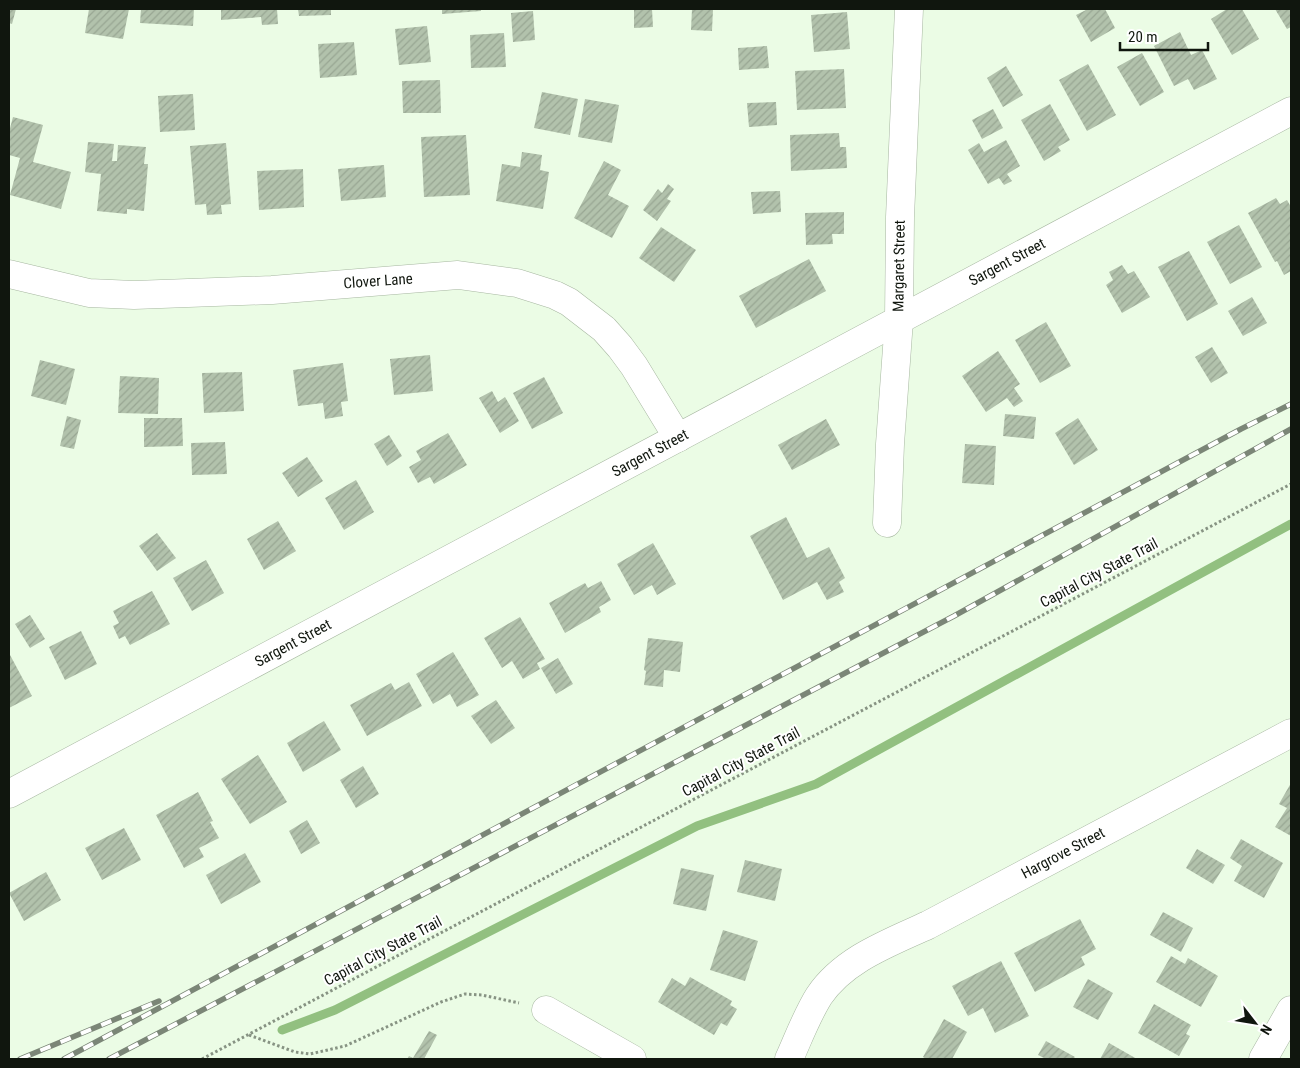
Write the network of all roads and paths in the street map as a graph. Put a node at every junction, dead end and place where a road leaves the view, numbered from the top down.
1 (909, 9) edge
2 (1291, 110) edge
3 (9, 274) edge
4 (899, 320) junction
5 (678, 438) junction
6 (1291, 484) edge
7 (887, 523) dead end
8 (1291, 733) edge
9 (9, 794) edge
10 (546, 1010) joint
11 (1291, 1010) edge
12 (248, 1034) junction
13 (202, 1059) edge
14 (632, 1059) edge
15 (789, 1059) edge
16 (1263, 1059) edge

1 - 4 street, Margaret Street
2 - 4 street, Sargent Street
3 - 5 street, Clover Lane
4 - 5 street, Sargent Street
4 - 7 street, Margaret Street
5 - 9 street, Sargent Street
6 - 12 path, Capital City State Trail
8 - 15 street, Hargrove Street
10 - 12 path
10 - 14 street
11 - 16 street
12 - 13 path, Capital City State Trail

